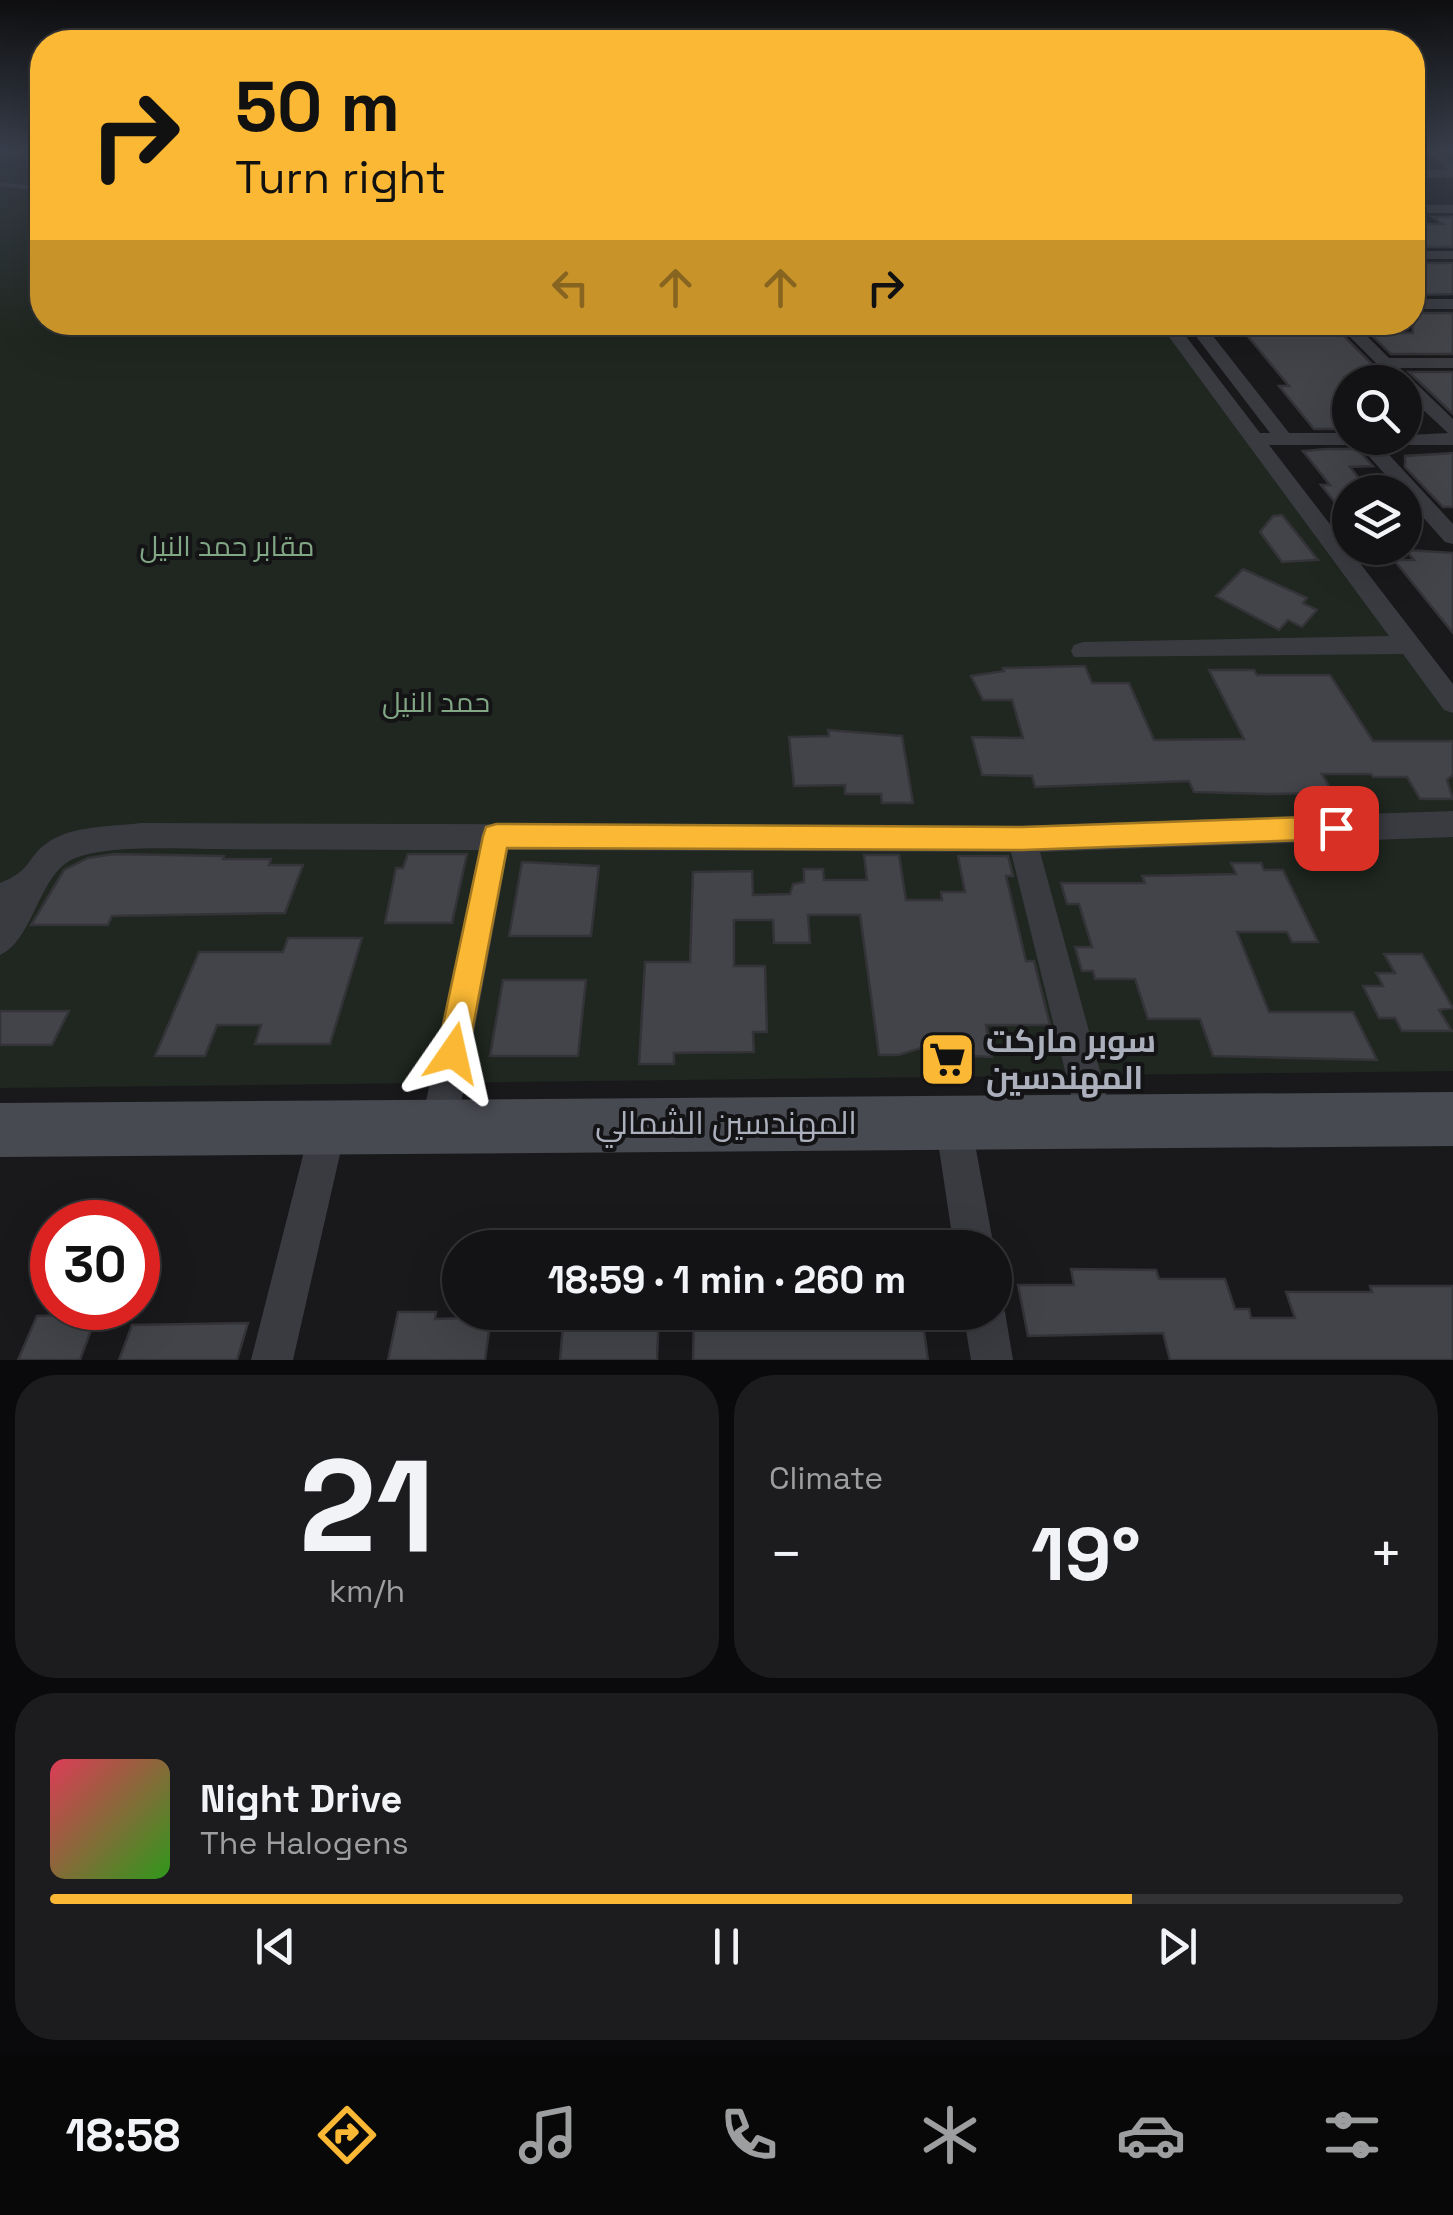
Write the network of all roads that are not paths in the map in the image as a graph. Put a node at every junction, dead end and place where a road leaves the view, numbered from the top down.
1 (1425, 254) edge
2 (1453, 255) edge
3 (1425, 304) edge
4 (1453, 304) edge
5 (1176, 335) edge
6 (1204, 335) edge
7 (1355, 335) edge
8 (1453, 363) edge
9 (1384, 364) joint
10 (1422, 400) edge
11 (1453, 429) edge
12 (1253, 439) junction
13 (1422, 439) edge
14 (1453, 439) edge
15 (1284, 440) junction
16 (1332, 440) edge
17 (1379, 455) edge
18 (1451, 534) edge
19 (1405, 645) junction
20 (1083, 651) dead end
21 (1453, 704) edge
22 (1453, 824) edge
23 (496, 836) junction
24 (1022, 838) junction
25 (32, 885) junction
26 (0, 898) edge
27 (0, 938) edge
28 (1095, 1119) junction
29 (1453, 1119) edge
30 (954, 1122) junction
31 (438, 1125) junction
32 (328, 1128) junction
33 (0, 1130) edge
34 (971, 1230) edge
35 (987, 1330) edge
36 (272, 1360) edge
37 (992, 1360) edge

1 - 2 street
3 - 4 street
5 - 12 street
6 - 15 street
7 - 9 street
8 - 9 street
10 - 11 street
12 - 15 street
12 - 19 street
13 - 14 street
15 - 16 street
17 - 18 street
19 - 20 street
19 - 21 street
22 - 24 street
23 - 24 street
23 - 25 street
23 - 31 street
24 - 28 street
25 - 26 street
25 - 27 street
28 - 29 main road, المهندسين الشمالي
28 - 30 main road, المهندسين الشمالي
30 - 31 main road, المهندسين الشمالي
30 - 34 street
31 - 32 main road, المهندسين الشمالي
32 - 33 main road, المهندسين الشمالي
32 - 36 street
35 - 37 street

